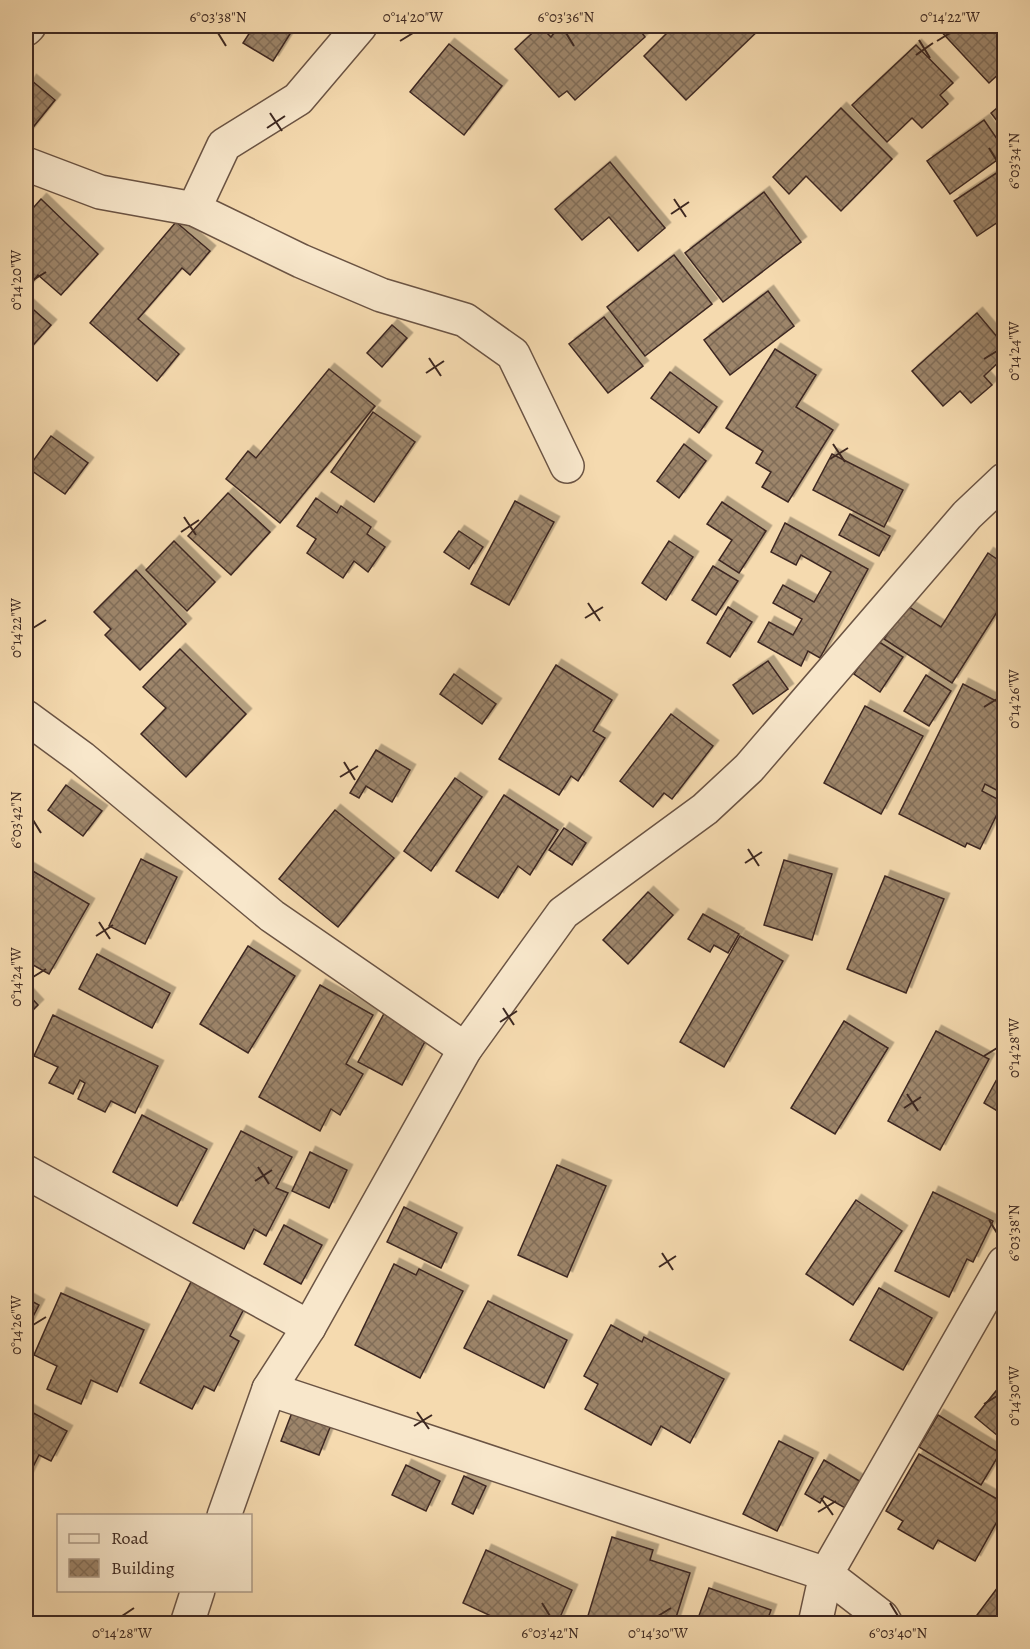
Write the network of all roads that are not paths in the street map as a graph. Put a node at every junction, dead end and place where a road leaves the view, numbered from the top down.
1 (29, 26) edge
2 (360, 26) edge
3 (26, 29) edge
4 (26, 164) edge
5 (194, 209) junction
6 (567, 466) dead end
7 (1005, 480) edge
8 (26, 717) edge
9 (465, 1049) junction
10 (26, 1172) edge
11 (1005, 1263) edge
12 (309, 1327) junction
13 (269, 1389) junction
14 (224, 1514) edge
15 (826, 1574) junction
16 (197, 1592) edge
17 (187, 1623) edge
18 (815, 1623) edge
19 (886, 1623) edge

1 - 3 street
2 - 5 street
4 - 5 street
5 - 6 street
7 - 9 street
8 - 9 street
9 - 12 street
10 - 12 street
11 - 15 street
12 - 13 street
13 - 14 street
13 - 15 street
15 - 18 street
15 - 19 street
16 - 17 street

